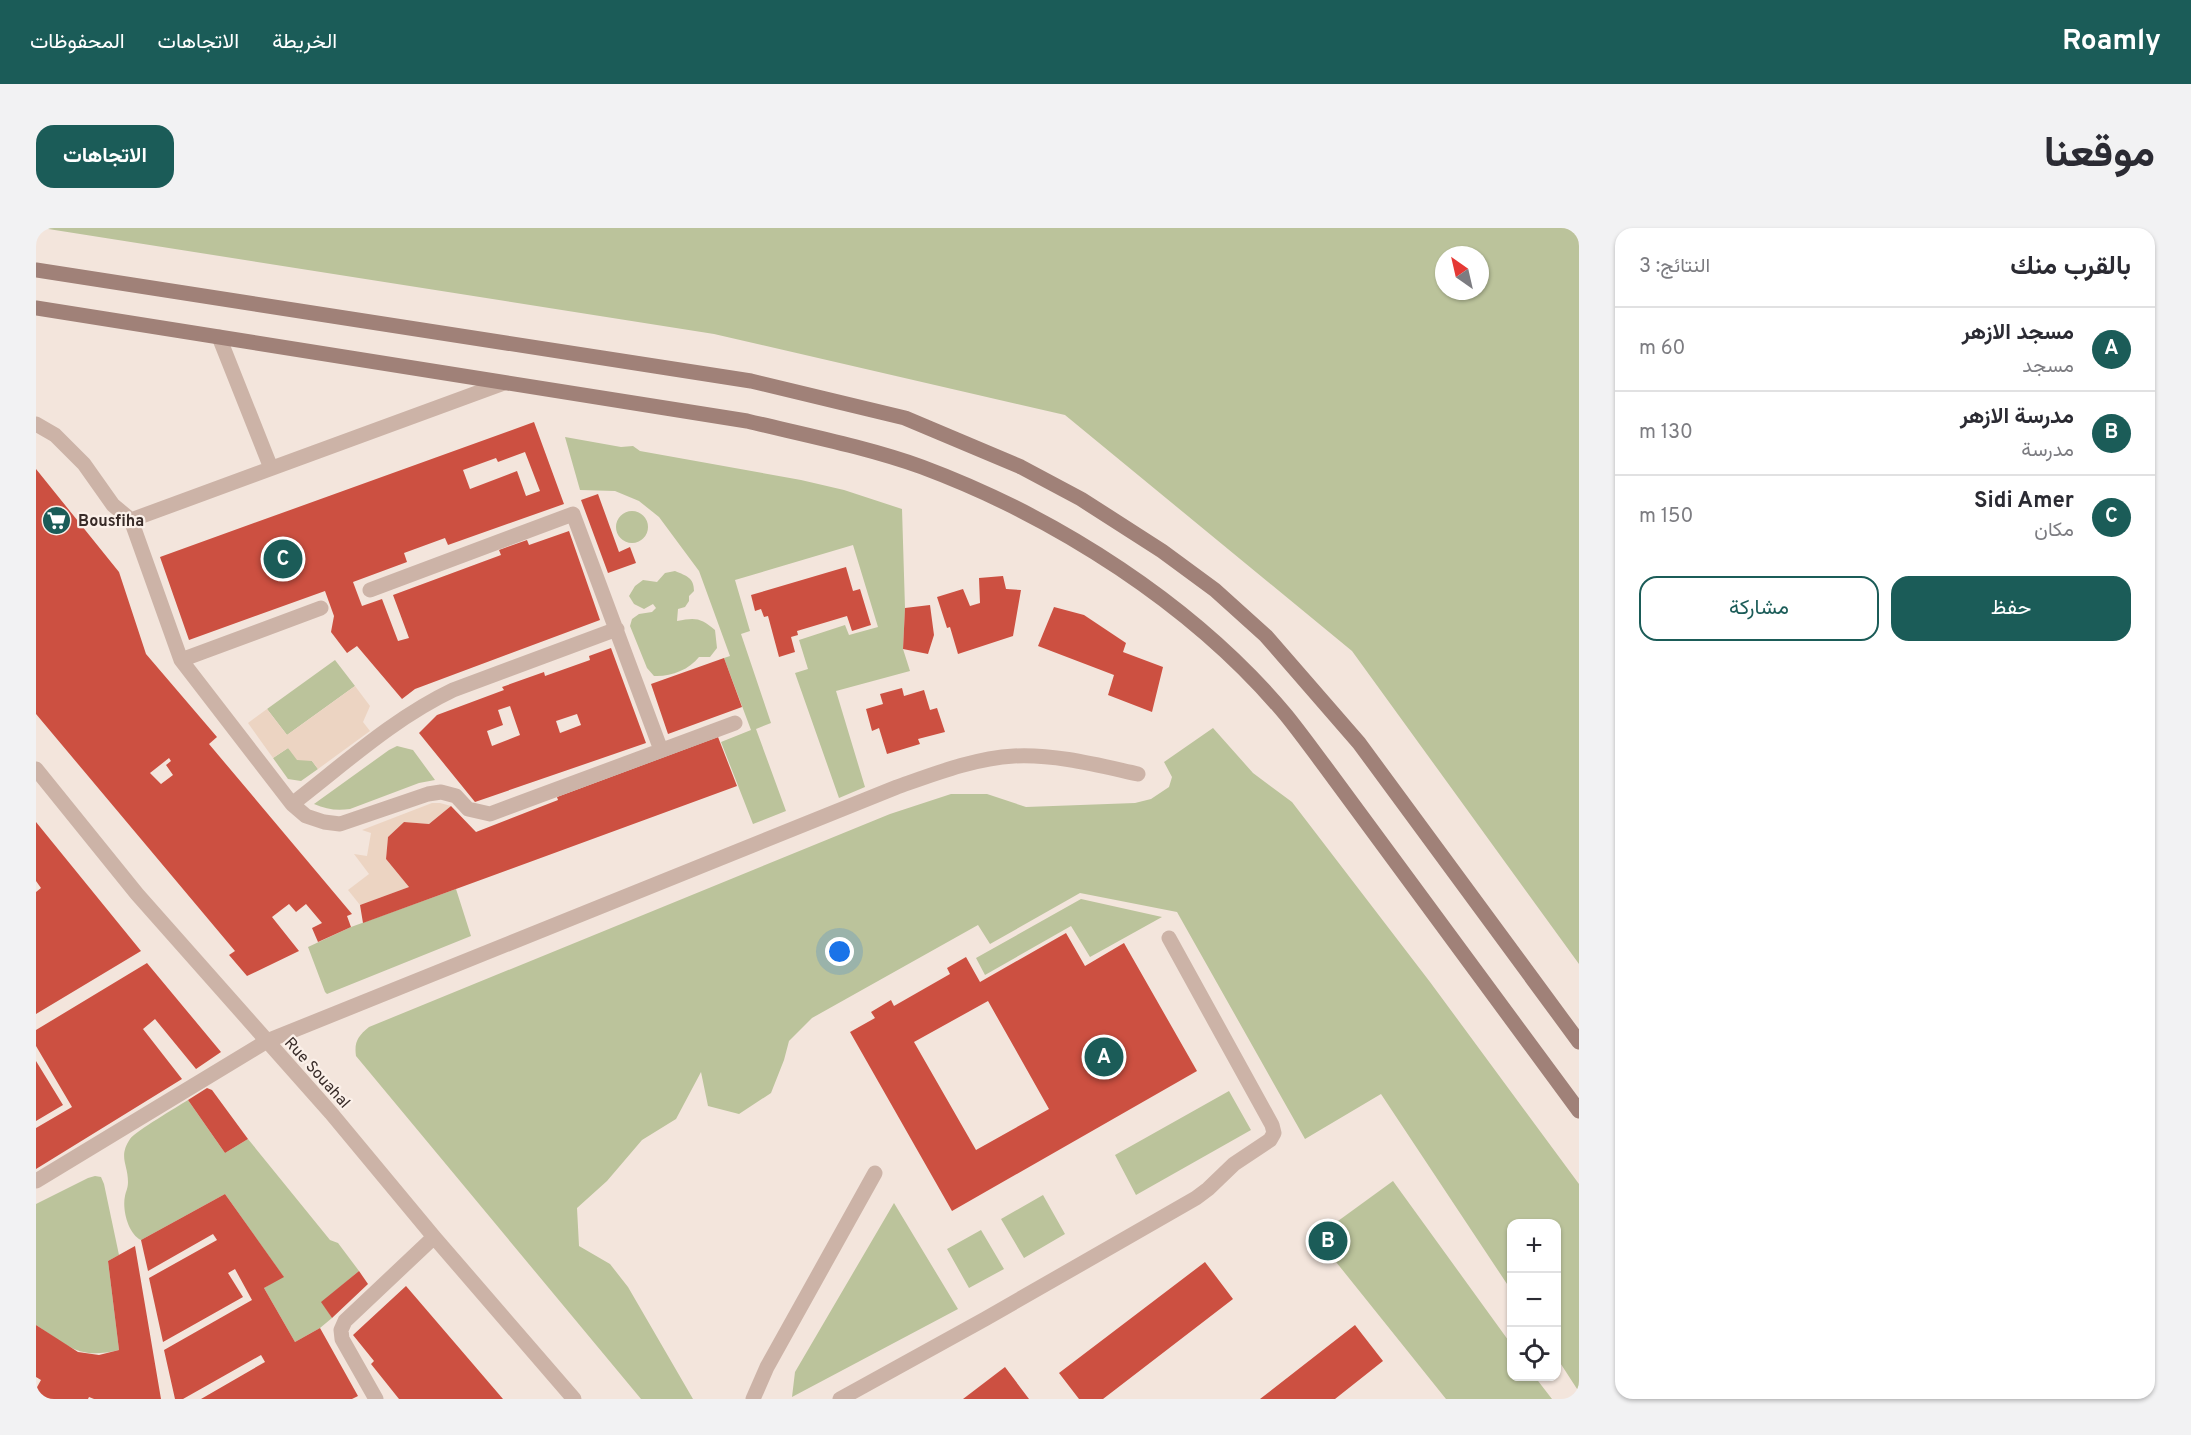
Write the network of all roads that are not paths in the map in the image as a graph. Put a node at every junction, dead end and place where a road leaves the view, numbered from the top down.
1 (36, 270) edge
2 (36, 308) edge
3 (219, 337) junction
4 (504, 383) junction
5 (36, 424) edge
6 (271, 468) junction
7 (131, 520) junction
8 (370, 590) dead end
9 (321, 608) dead end
10 (617, 628) junction
11 (181, 660) junction
12 (735, 723) dead end
13 (661, 750) junction
14 (36, 769) edge
15 (1138, 774) dead end
16 (292, 804) junction
17 (1169, 938) dead end
18 (267, 1041) junction
19 (1579, 1042) edge
20 (1579, 1111) edge
21 (875, 1173) dead end
22 (36, 1181) edge
23 (434, 1237) junction
24 (376, 1399) edge
25 (574, 1399) edge
26 (753, 1399) edge
27 (840, 1399) edge

1 - 19 main road
2 - 3 main road
3 - 4 main road
3 - 6 street
4 - 6 street
4 - 20 main road
5 - 7 street
6 - 7 street
7 - 11 street
8 - 10 street
9 - 11 street
10 - 13 street
10 - 16 street
11 - 16 street
12 - 13 street
13 - 16 street
14 - 18 street, Rue Souahal
15 - 18 street
17 - 27 street
18 - 22 street
18 - 23 street, Rue Souahal
21 - 26 street
23 - 24 street
23 - 25 street, Rue Souahal

